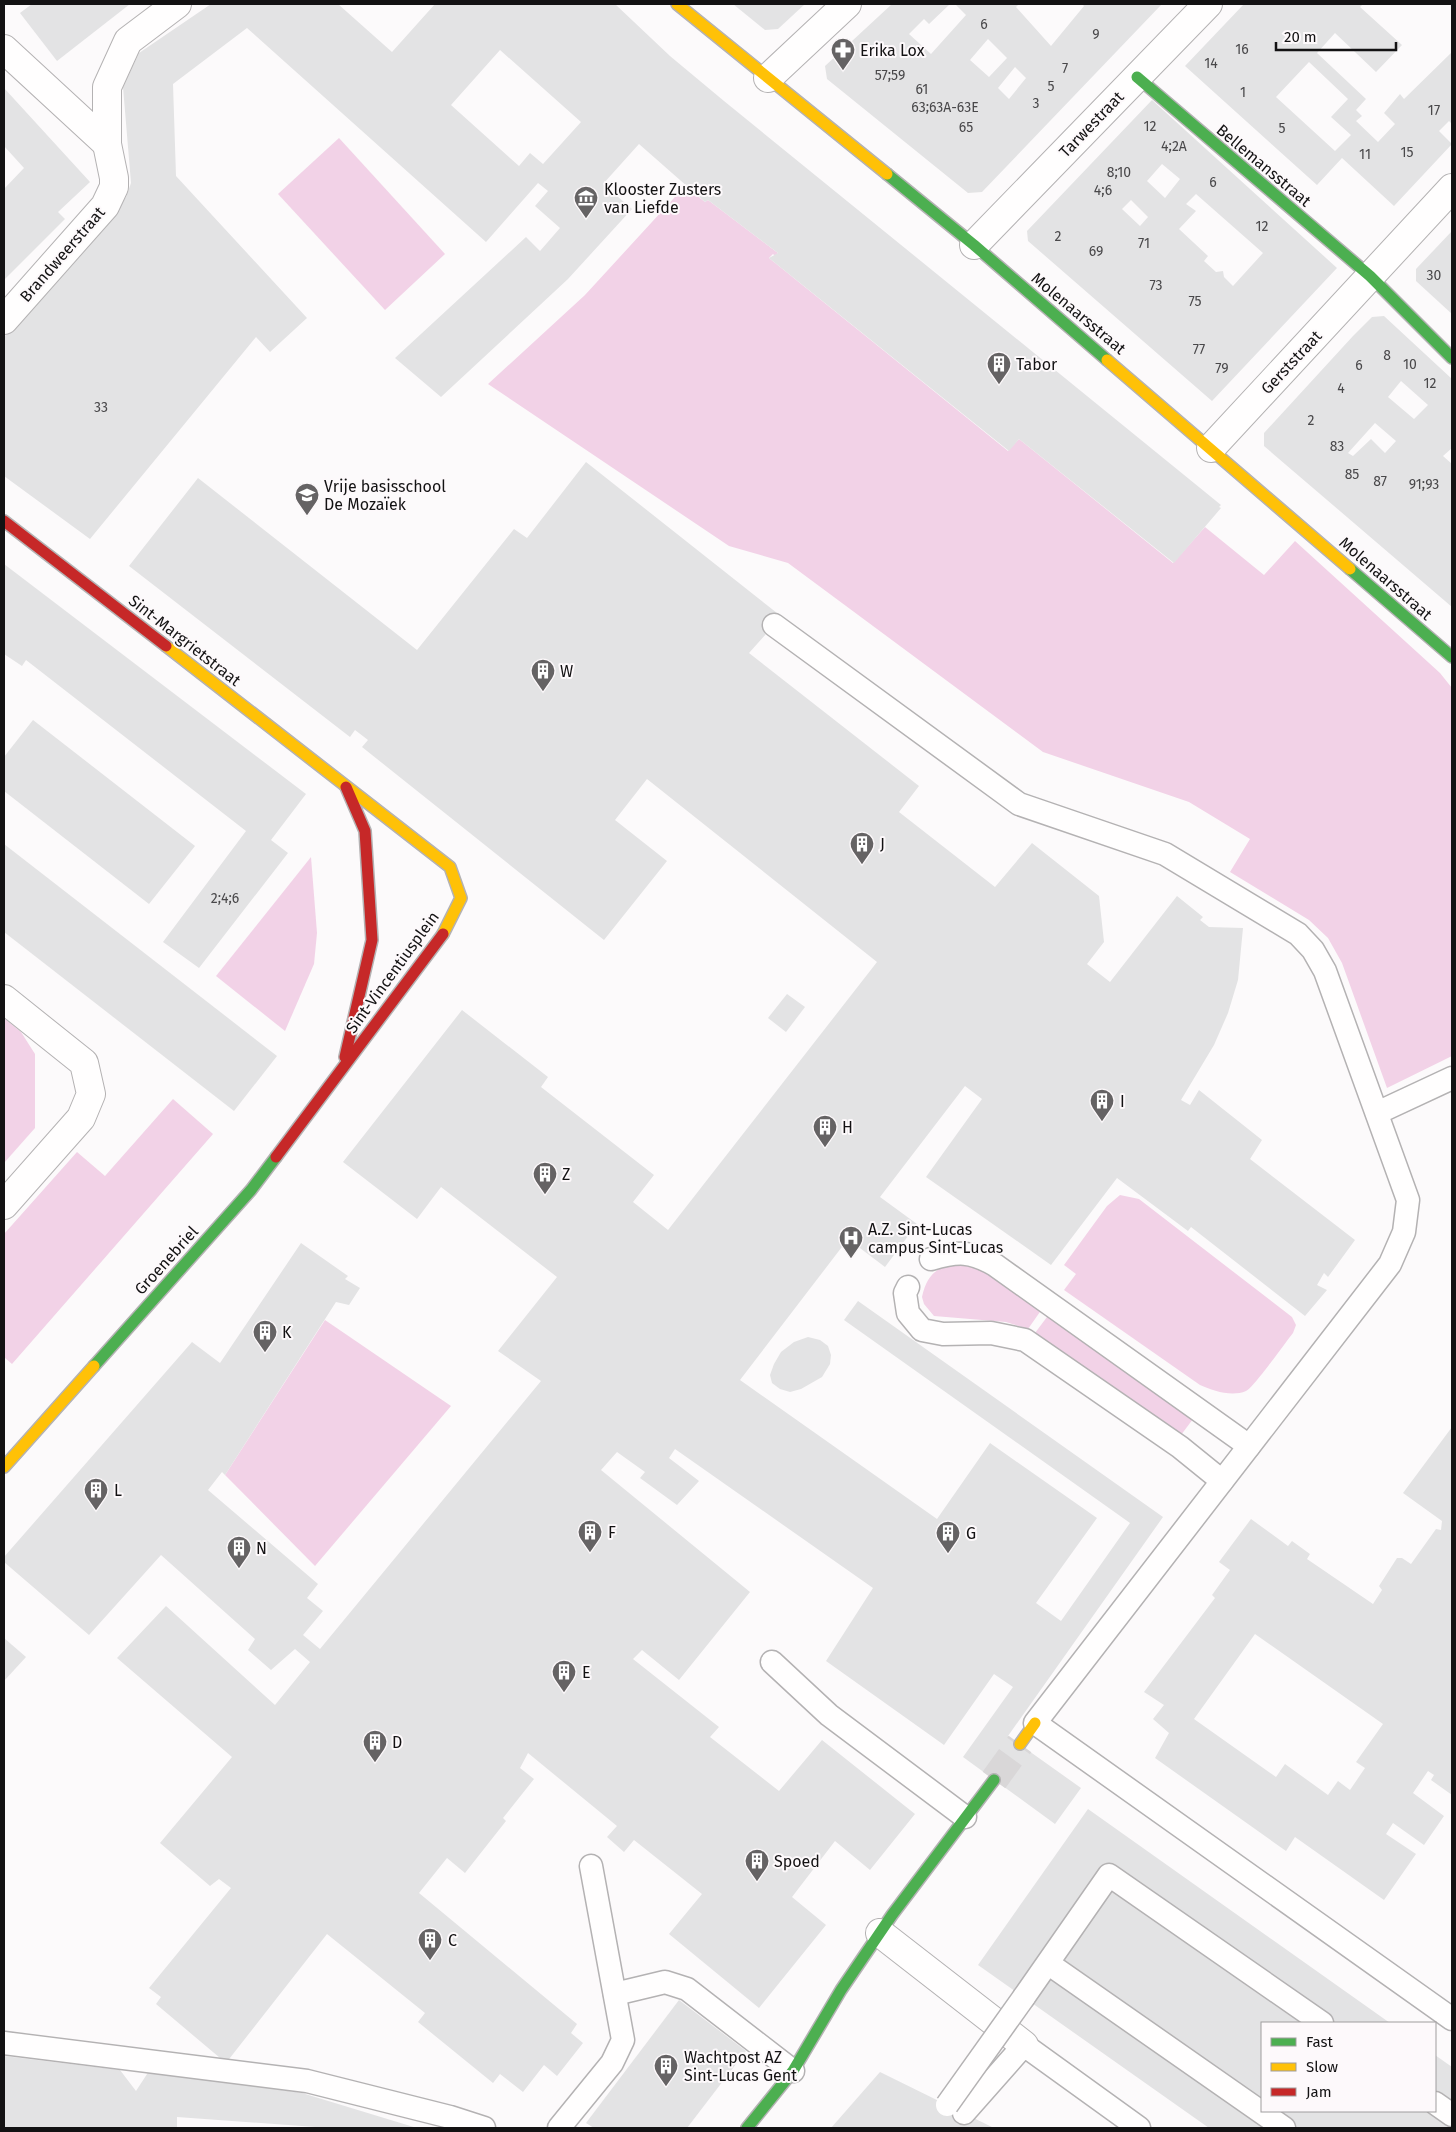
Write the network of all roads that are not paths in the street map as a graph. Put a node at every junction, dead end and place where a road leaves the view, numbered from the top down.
1 (177, 4) edge
2 (677, 4) edge
3 (847, 4) edge
4 (1208, 4) edge
5 (4, 49) edge
6 (1137, 77) junction
7 (768, 78) junction
8 (107, 144) junction
9 (1452, 188) edge
10 (974, 245) junction
11 (1370, 276) junction
12 (4, 320) edge
13 (1452, 358) edge
14 (1211, 448) junction
15 (4, 521) edge
16 (774, 625) dead end
17 (1452, 657) edge
18 (346, 785) junction
19 (4, 999) edge
20 (342, 1067) junction
21 (1452, 1078) edge
22 (1378, 1113) junction
23 (4, 1206) edge
24 (931, 1259) dead end
25 (908, 1287) dead end
26 (1249, 1446) junction
27 (4, 1467) edge
28 (1222, 1481) junction
29 (772, 1662) dead end
30 (1035, 1723) junction
31 (1020, 1744) tunnel mouth
32 (994, 1780) tunnel mouth
33 (966, 1816) junction
34 (592, 1866) dead end
35 (880, 1933) junction
36 (1049, 1964) junction
37 (615, 1994) junction
38 (1452, 2019) edge
39 (1321, 2022) edge
40 (4, 2043) edge
41 (1024, 2045) junction
42 (793, 2071) junction
43 (1436, 2103) edge
44 (1261, 2112) edge
45 (1261, 2112) edge
46 (1452, 2115) edge
47 (484, 2128) edge
48 (559, 2128) edge
49 (747, 2128) edge
50 (1139, 2128) edge
51 (1284, 2128) edge

1 - 8 street, Brandweerstraat
2 - 7 street, Molenaarsstraat
3 - 7 street
4 - 6 street, Tarwestraat
5 - 8 street
6 - 10 street, Tarwestraat
6 - 11 street, Bellemansstraat
7 - 10 street, Molenaarsstraat
8 - 12 street, Brandweerstraat
9 - 11 street, Gerststraat
10 - 14 street, Molenaarsstraat
11 - 13 street
11 - 14 street, Gerststraat
14 - 17 street, Molenaarsstraat
15 - 18 street, Sint-Margrietstraat
16 - 22 lane
18 - 20 street, Sint-Vincentiusplein
18 - 20 street, Sint-Vincentiusplein
19 - 23 street
20 - 27 street, Groenebriel
21 - 22 lane
22 - 26 lane
24 - 26 lane
25 - 28 lane
26 - 28 lane
28 - 30 lane
29 - 33 lane
30 - 31 street
30 - 38 lane
32 - 33 street
33 - 35 street
34 - 37 lane
35 - 41 street
35 - 42 street
36 - 39 lane
36 - 41 lane, bridge
36 - 44 lane
37 - 42 lane
37 - 48 lane
40 - 47 lane
41 - 50 lane
42 - 49 street
43 - 46 lane
45 - 51 lane

